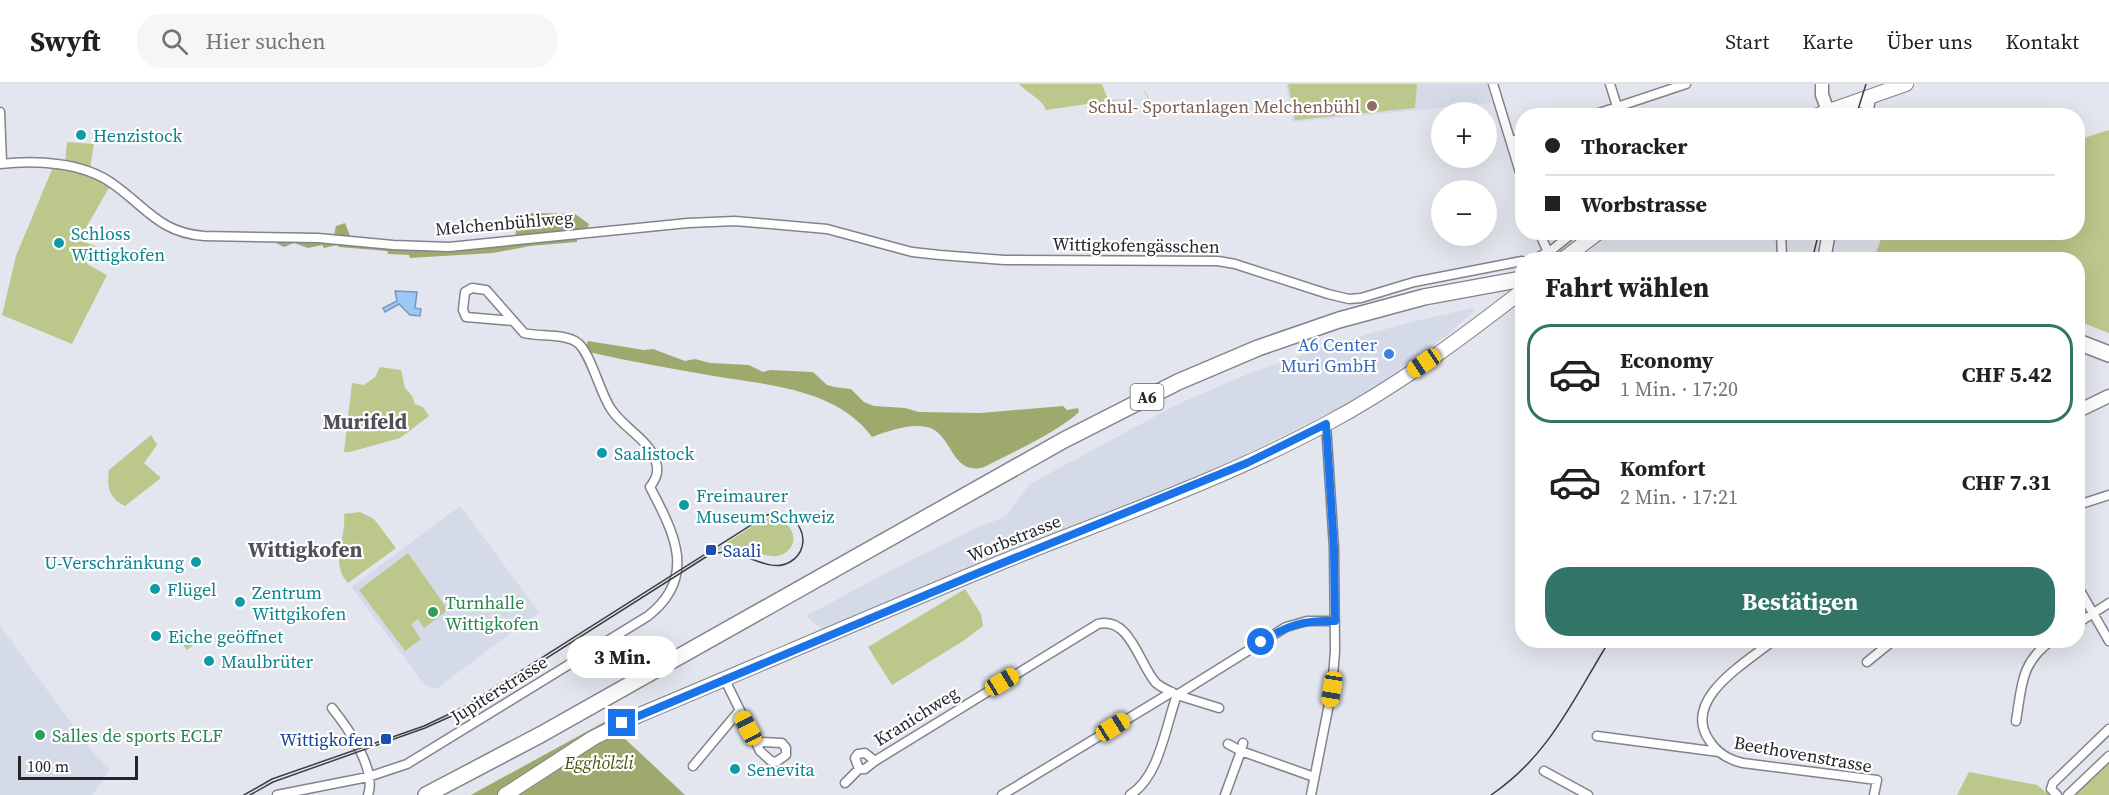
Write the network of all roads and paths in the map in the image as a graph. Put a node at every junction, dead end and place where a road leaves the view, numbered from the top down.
1 (1493, 84) edge
2 (1610, 84) edge
3 (1686, 84) edge
4 (1822, 84) edge
5 (1906, 84) edge
6 (1869, 97) junction
7 (1617, 108) edge
8 (1626, 108) edge
9 (1821, 108) edge
10 (1836, 108) edge
11 (1867, 108) edge
12 (0, 112) edge
13 (1515, 140) edge
14 (1510, 141) junction
15 (1515, 157) edge
16 (1, 163) edge
17 (1543, 240) edge
18 (1564, 240) edge
19 (1588, 240) edge
20 (1548, 252) joint
21 (1573, 252) edge
22 (1028, 260) joint
23 (1515, 262) edge
24 (1515, 285) edge
25 (1515, 287) edge
26 (1515, 290) edge
27 (513, 321) junction
28 (2085, 334) edge
29 (2109, 343) edge
30 (2085, 345) edge
31 (2109, 354) edge
32 (2109, 396) edge
33 (2085, 408) edge
34 (1326, 424) junction
35 (2109, 495) edge
36 (2085, 503) edge
37 (2085, 599) edge
38 (2109, 603) edge
39 (2093, 613) junction
40 (2085, 618) edge
41 (1335, 621) junction
42 (2109, 641) edge
43 (1764, 648) edge
44 (1884, 648) edge
45 (2042, 648) edge
46 (1867, 662) dead end
47 (724, 678) junction
48 (1174, 693) junction
49 (332, 708) dead end
50 (1219, 708) dead end
51 (739, 711) junction
52 (2016, 722) dead end
53 (2109, 729) edge
54 (1597, 736) dead end
55 (755, 740) dead end
56 (1228, 744) dead end
57 (1242, 747) junction
58 (1719, 753) junction
59 (2109, 756) edge
60 (875, 760) junction
61 (693, 766) dead end
62 (858, 769) junction
63 (1544, 771) dead end
64 (368, 777) junction
65 (1314, 777) junction
66 (845, 783) dead end
67 (277, 795) edge
68 (368, 795) edge
69 (426, 795) edge
70 (449, 795) edge
71 (506, 795) edge
72 (1002, 795) edge
73 (1130, 795) edge
74 (1225, 795) edge
75 (1311, 795) edge
76 (1588, 795) edge
77 (1874, 795) edge
78 (2057, 795) edge
79 (2068, 795) edge

1 - 14 street
2 - 7 street
3 - 8 street
4 - 9 street
5 - 6 main road
6 - 10 main road
6 - 11 street
12 - 16 street
13 - 14 street
14 - 15 street
16 - 22 street, Melchenbühlweg
17 - 20 street
18 - 20 street
19 - 21 main road
22 - 23 street, Wittigkofengässchen
24 - 69 highway, A6
25 - 70 highway, A6
26 - 34 main road, Worbstrasse
27 - 27 street, Jupiterstrasse
27 - 64 street, Jupiterstrasse
28 - 29 highway
30 - 31 highway
32 - 33 street
34 - 41 street
34 - 47 main road, Worbstrasse
35 - 36 street
37 - 39 street
38 - 39 street
39 - 40 street
39 - 42 street
41 - 48 street
41 - 65 street
43 - 58 street, Beethovenstrasse
44 - 46 street
45 - 52 street
47 - 51 street
47 - 71 main road, Worbstrasse
48 - 50 street
48 - 60 street, Kranichweg
48 - 72 street
48 - 73 street
49 - 64 street
51 - 55 street
51 - 61 street
53 - 78 street
54 - 58 street
56 - 57 street
57 - 65 street
57 - 74 street
58 - 77 street, Beethovenstrasse
59 - 79 street
60 - 62 street, Kranichweg
60 - 62 street, Kranichweg
62 - 66 street
63 - 76 street
64 - 67 street, Jupiterstrasse
64 - 68 street
65 - 75 street

